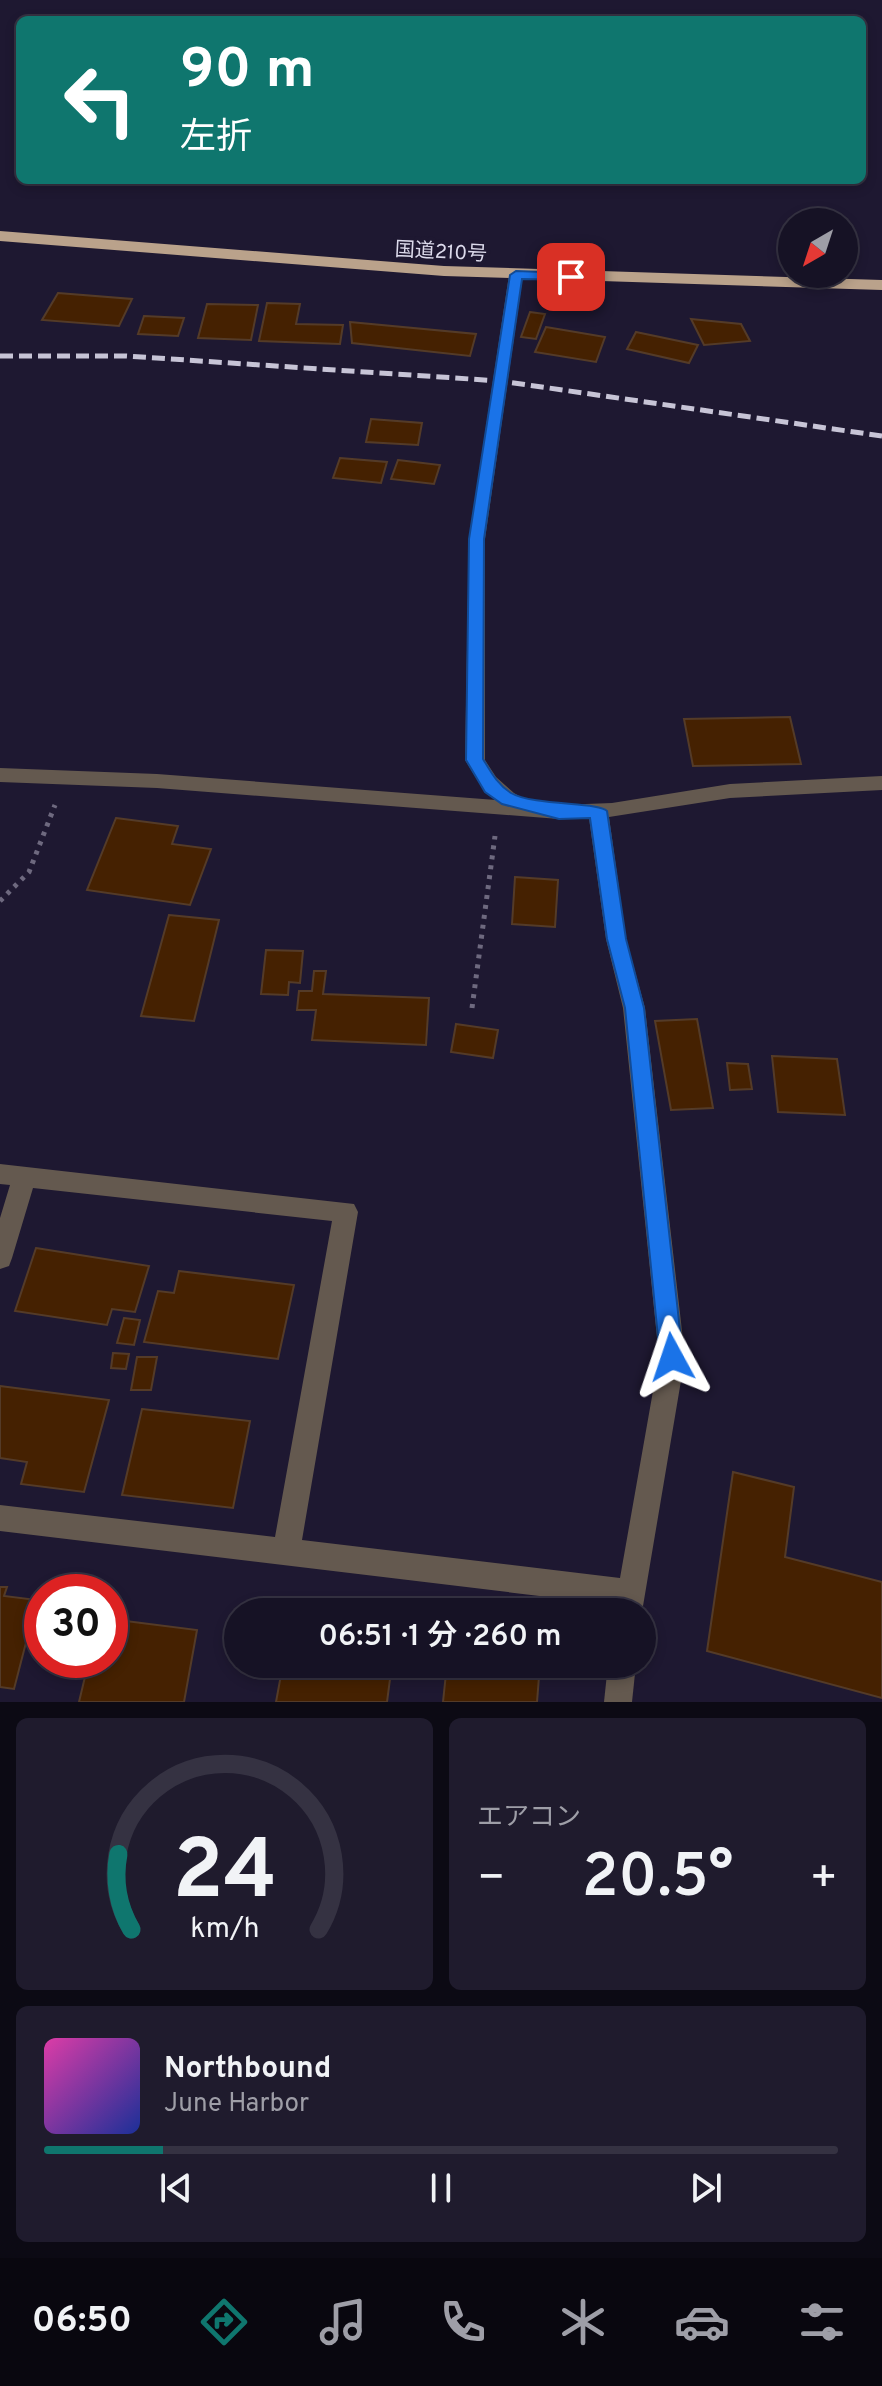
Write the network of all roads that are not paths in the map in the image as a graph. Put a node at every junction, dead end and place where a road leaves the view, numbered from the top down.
1 (0, 236) edge
2 (516, 275) junction
3 (882, 285) edge
4 (0, 775) edge
5 (882, 783) edge
6 (598, 811) junction
7 (559, 812) junction
8 (0, 1174) edge
9 (24, 1177) junction
10 (0, 1258) edge
11 (0, 1518) edge
12 (286, 1552) junction
13 (595, 1598) edge
14 (630, 1598) edge
15 (621, 1678) edge
16 (618, 1702) edge

1 - 2 highway, 国道210号
2 - 3 highway, 国道210号
2 - 7 street
4 - 7 street
5 - 6 street
6 - 7 street
6 - 14 street
8 - 9 street
9 - 10 street
9 - 12 street
11 - 12 street
12 - 13 street
15 - 16 street

